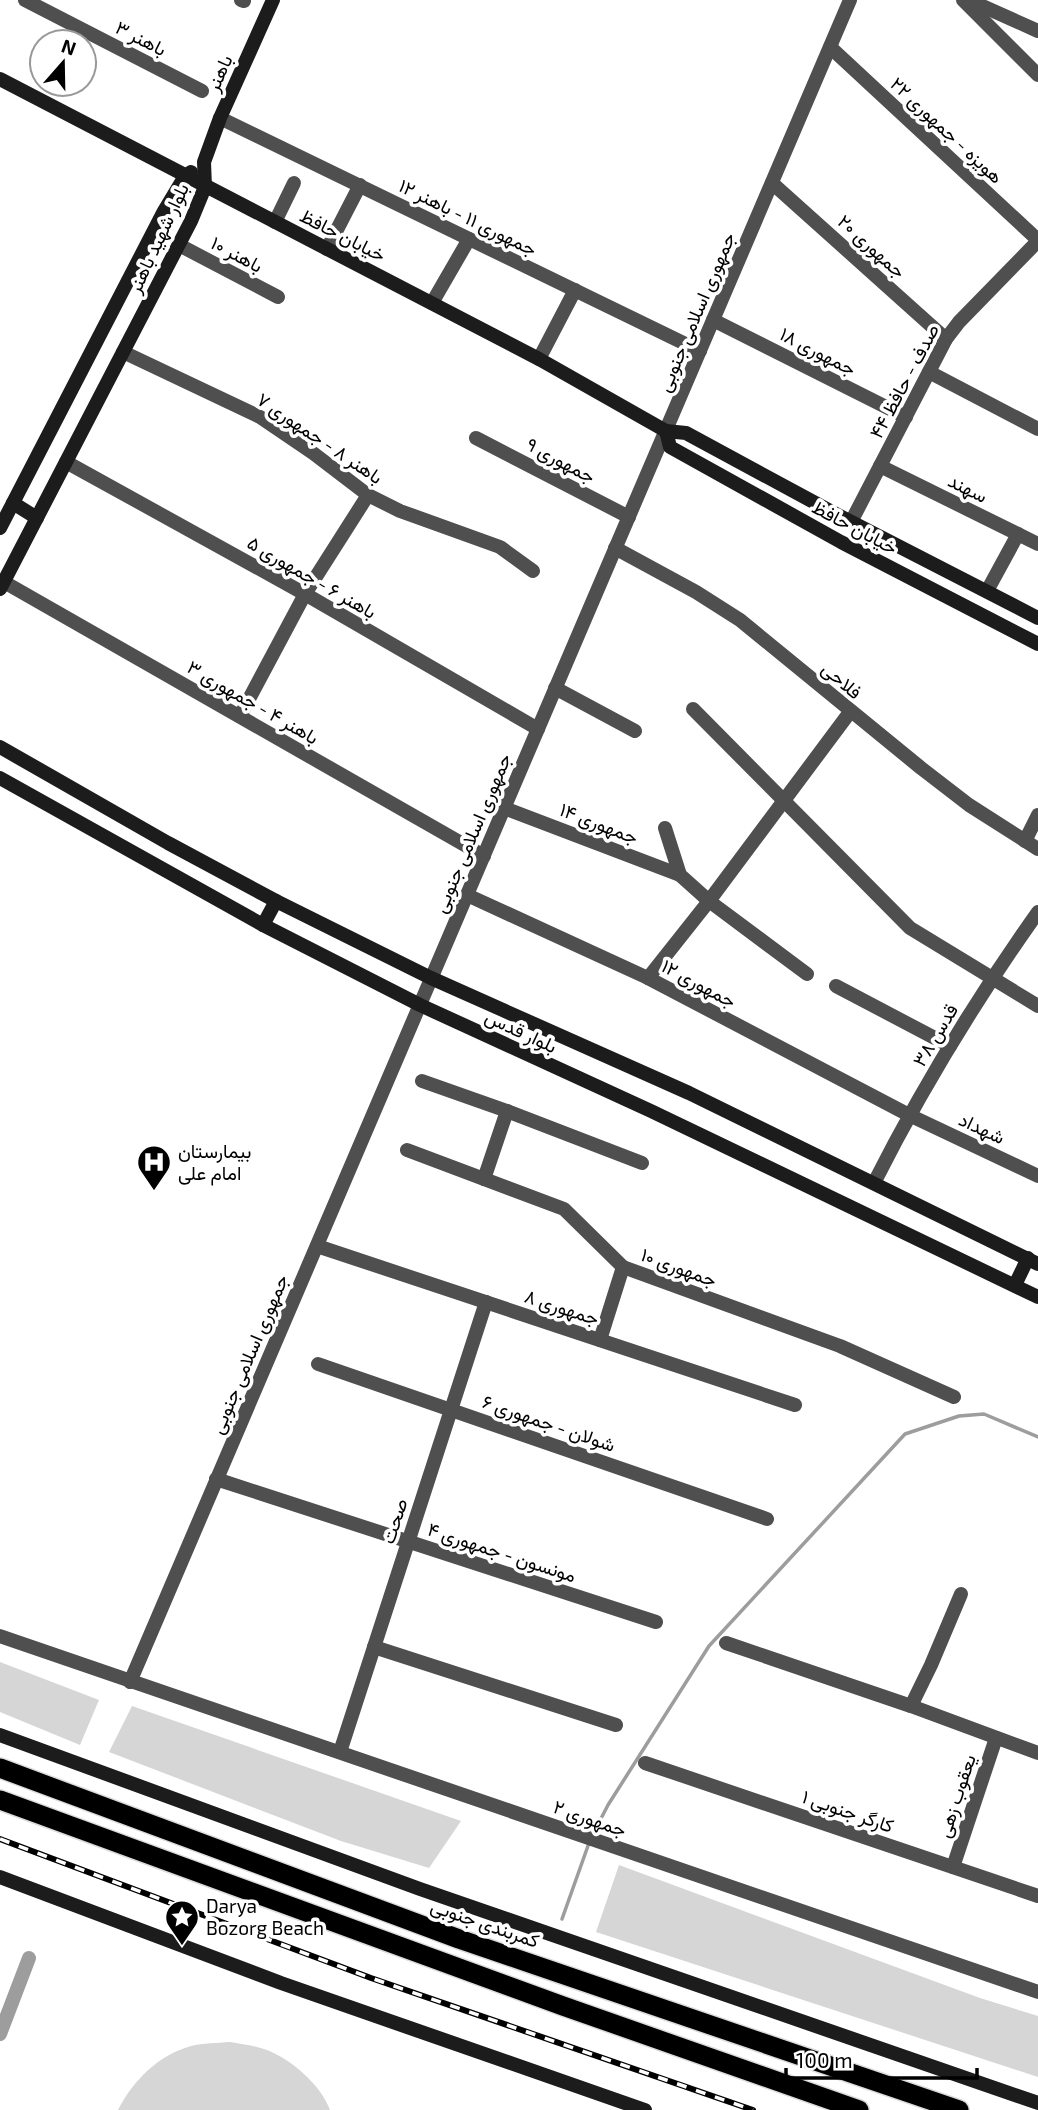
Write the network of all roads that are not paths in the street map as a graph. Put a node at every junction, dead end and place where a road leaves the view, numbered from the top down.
1 (25, 0) edge
2 (273, 0) edge
3 (850, 0) edge
4 (963, 0) edge
5 (969, 0) edge
6 (1038, 31) edge
7 (830, 47) junction
8 (1038, 75) edge
9 (0, 79) edge
10 (202, 91) dead end
11 (220, 118) junction
12 (204, 162) junction
13 (185, 176) junction
14 (294, 183) dead end
15 (772, 183) junction
16 (360, 185) junction
17 (205, 187) junction
18 (275, 222) junction
19 (469, 239) junction
20 (1038, 241) edge
21 (179, 245) junction
22 (327, 249) junction
23 (575, 290) junction
24 (278, 297) dead end
25 (432, 303) junction
26 (713, 320) junction
27 (946, 339) junction
28 (700, 351) junction
29 (123, 352) junction
30 (539, 359) junction
31 (929, 372) junction
32 (906, 418) junction
33 (1038, 429) edge
34 (666, 431) junction
35 (476, 438) dead end
36 (66, 462) junction
37 (880, 467) junction
38 (368, 495) junction
39 (13, 503) junction
40 (629, 517) junction
41 (37, 518) junction
42 (851, 522) junction
43 (0, 528) edge
44 (1018, 534) junction
45 (1038, 544) edge
46 (615, 548) junction
47 (533, 571) dead end
48 (2, 585) edge
49 (987, 591) junction
50 (305, 594) junction
51 (1038, 618) edge
52 (1038, 644) edge
53 (555, 688) junction
54 (693, 709) dead end
55 (850, 712) junction
56 (240, 716) junction
57 (538, 729) junction
58 (635, 731) dead end
59 (0, 747) edge
60 (0, 778) edge
61 (785, 799) junction
62 (504, 808) junction
63 (1038, 815) edge
64 (665, 828) dead end
65 (1024, 841) junction
66 (1038, 849) edge
67 (484, 856) junction
68 (680, 875) junction
69 (467, 895) junction
70 (276, 901) junction
71 (709, 901) junction
72 (1038, 912) edge
73 (263, 925) junction
74 (807, 974) dead end
75 (431, 978) junction
76 (648, 978) junction
77 (991, 978) junction
78 (836, 986) dead end
79 (420, 1005) junction
80 (1038, 1006) edge
81 (950, 1046) junction
82 (422, 1081) dead end
83 (507, 1111) junction
84 (909, 1115) junction
85 (407, 1150) dead end
86 (642, 1163) dead end
87 (1038, 1176) edge
88 (484, 1179) junction
89 (874, 1183) junction
90 (317, 1246) junction
91 (1033, 1261) edge
92 (623, 1267) junction
93 (1015, 1285) junction
94 (1038, 1297) edge
95 (486, 1302) junction
96 (600, 1340) junction
97 (318, 1364) dead end
98 (954, 1397) dead end
99 (795, 1405) dead end
100 (451, 1410) junction
101 (216, 1479) junction
102 (767, 1518) dead end
103 (408, 1541) junction
104 (961, 1594) dead end
105 (656, 1622) dead end
106 (0, 1636) edge
107 (726, 1643) dead end
108 (374, 1647) junction
109 (130, 1682) junction
110 (911, 1706) junction
111 (616, 1725) dead end
112 (0, 1735) edge
113 (996, 1738) junction
114 (340, 1752) junction
115 (1038, 1753) edge
116 (645, 1763) dead end
117 (0, 1768) edge
118 (0, 1800) edge
119 (953, 1867) junction
120 (0, 1877) edge
121 (1038, 1896) edge
122 (1038, 1992) edge
123 (1038, 2103) edge
124 (645, 2110) edge
125 (859, 2110) edge
126 (959, 2110) edge

1 - 10 street, باهنر ۳
2 - 11 main road, باهنر
3 - 7 street, جمهوری اسلامی جنوبی
4 - 8 street
5 - 6 street
7 - 15 street, جمهوری اسلامی جنوبی
7 - 20 street, هویزه - جمهوری ۲۲
9 - 13 main road, خیابان حافظ
11 - 12 main road, باهنر
11 - 16 street, جمهوری ۱۱ - باهنر ۱۲
12 - 13 main road, بلوار شهید باهنر
12 - 17 main road, بلوار شهید باهنر
13 - 17 main road, خیابان حافظ
13 - 39 main road, بلوار شهید باهنر
14 - 18 street
15 - 26 street, جمهوری اسلامی جنوبی
15 - 27 street, جمهوری ۲۰
16 - 19 street, جمهوری ۱۱ - باهنر ۱۲
16 - 22 street
17 - 18 main road, خیابان حافظ
17 - 21 main road, بلوار شهید باهنر
18 - 22 main road, خیابان حافظ
19 - 23 street, جمهوری ۱۱ - باهنر ۱۲
19 - 25 street
20 - 27 street, صدف - حافظ ۴۴
21 - 24 street, باهنر ۱۰
21 - 29 main road, بلوار شهید باهنر
22 - 25 main road, خیابان حافظ
23 - 28 street, جمهوری ۱۱ - باهنر ۱۲
23 - 30 street
25 - 30 main road, خیابان حافظ
26 - 28 street, جمهوری اسلامی جنوبی
26 - 32 street, جمهوری ۱۸
27 - 31 street, صدف - حافظ ۴۴
28 - 34 street, جمهوری اسلامی جنوبی
29 - 36 main road, بلوار شهید باهنر
29 - 38 street, باهنر ۸ - جمهوری ۷
30 - 34 main road, خیابان حافظ
31 - 32 street, صدف - حافظ ۴۴
31 - 33 street
32 - 37 street, صدف - حافظ ۴۴
34 - 40 street, جمهوری اسلامی جنوبی
34 - 42 main road, خیابان حافظ
34 - 52 main road, خیابان حافظ
35 - 40 street, جمهوری ۹
36 - 41 main road, بلوار شهید باهنر
36 - 50 street, باهنر ۶ - جمهوری ۵
37 - 42 street, صدف - حافظ ۴۴
37 - 44 street, سهند
38 - 47 street, باهنر ۸ - جمهوری ۷
38 - 50 street
39 - 41 main road
39 - 43 main road, بلوار شهید باهنر
40 - 46 street, جمهوری اسلامی جنوبی
41 - 48 main road, بلوار شهید باهنر
42 - 49 main road, خیابان حافظ
44 - 45 street, سهند
44 - 49 street
46 - 53 street, جمهوری اسلامی جنوبی
46 - 55 street, فلاحی
48 - 56 street, باهنر ۴ - جمهوری ۳
49 - 51 main road, خیابان حافظ
50 - 56 street
50 - 57 street, باهنر ۶ - جمهوری ۵
53 - 57 street, جمهوری اسلامی جنوبی
53 - 58 street
54 - 61 street
55 - 61 street
55 - 65 street, فلاحی
56 - 67 street, باهنر ۴ - جمهوری ۳
57 - 62 street, جمهوری اسلامی جنوبی
59 - 70 main road, بلوار قدس
60 - 73 main road, بلوار قدس
61 - 71 street
61 - 77 street
62 - 67 street, جمهوری اسلامی جنوبی
62 - 68 street, جمهوری ۱۴
63 - 65 street
64 - 68 street
65 - 66 street, فلاحی
67 - 69 street, جمهوری اسلامی جنوبی
68 - 71 street
69 - 75 street, جمهوری اسلامی جنوبی
69 - 76 street, جمهوری ۱۲
70 - 73 main road
70 - 75 main road, بلوار قدس
71 - 74 street
71 - 76 street
72 - 77 street, قدس ۳۸
73 - 79 main road, بلوار قدس
75 - 79 street, جمهوری اسلامی جنوبی
75 - 89 main road, بلوار قدس
76 - 84 street, جمهوری ۱۲
77 - 80 street
77 - 81 street, قدس ۳۸
78 - 81 street
79 - 90 street, جمهوری اسلامی جنوبی
79 - 93 main road, بلوار قدس
81 - 84 street, قدس ۳۸
82 - 83 street
83 - 86 street
83 - 88 street
84 - 87 street, شهداد
84 - 89 street, قدس ۳۸
85 - 88 street, جمهوری ۱۰
88 - 92 street, جمهوری ۱۰
89 - 91 main road, بلوار قدس
90 - 95 street, جمهوری ۸
90 - 101 street, جمهوری اسلامی جنوبی
91 - 93 main road
92 - 96 street
92 - 98 street, جمهوری ۱۰
93 - 94 main road, بلوار قدس
95 - 96 street, جمهوری ۸
95 - 100 street, صحت
96 - 99 street, جمهوری ۸
97 - 100 street, شولان - جمهوری ۶
100 - 102 street, شولان - جمهوری ۶
100 - 103 street, صحت
101 - 103 street, مونسون - جمهوری ۴
101 - 109 street, جمهوری اسلامی جنوبی
103 - 105 street, مونسون - جمهوری ۴
103 - 108 street, صحت
104 - 110 street
106 - 109 street, جمهوری ۲
107 - 110 street
108 - 111 street
108 - 114 street, صحت
109 - 114 street, جمهوری ۲
110 - 113 street
112 - 123 main road
113 - 115 street
113 - 119 street, یعقوب زهی
114 - 122 street, جمهوری ۲
116 - 119 street, کارگر جنوبی ۱
117 - 126 highway, کمربندی جنوبی
118 - 125 highway
119 - 121 street, کارگر جنوبی ۱
120 - 124 main road

